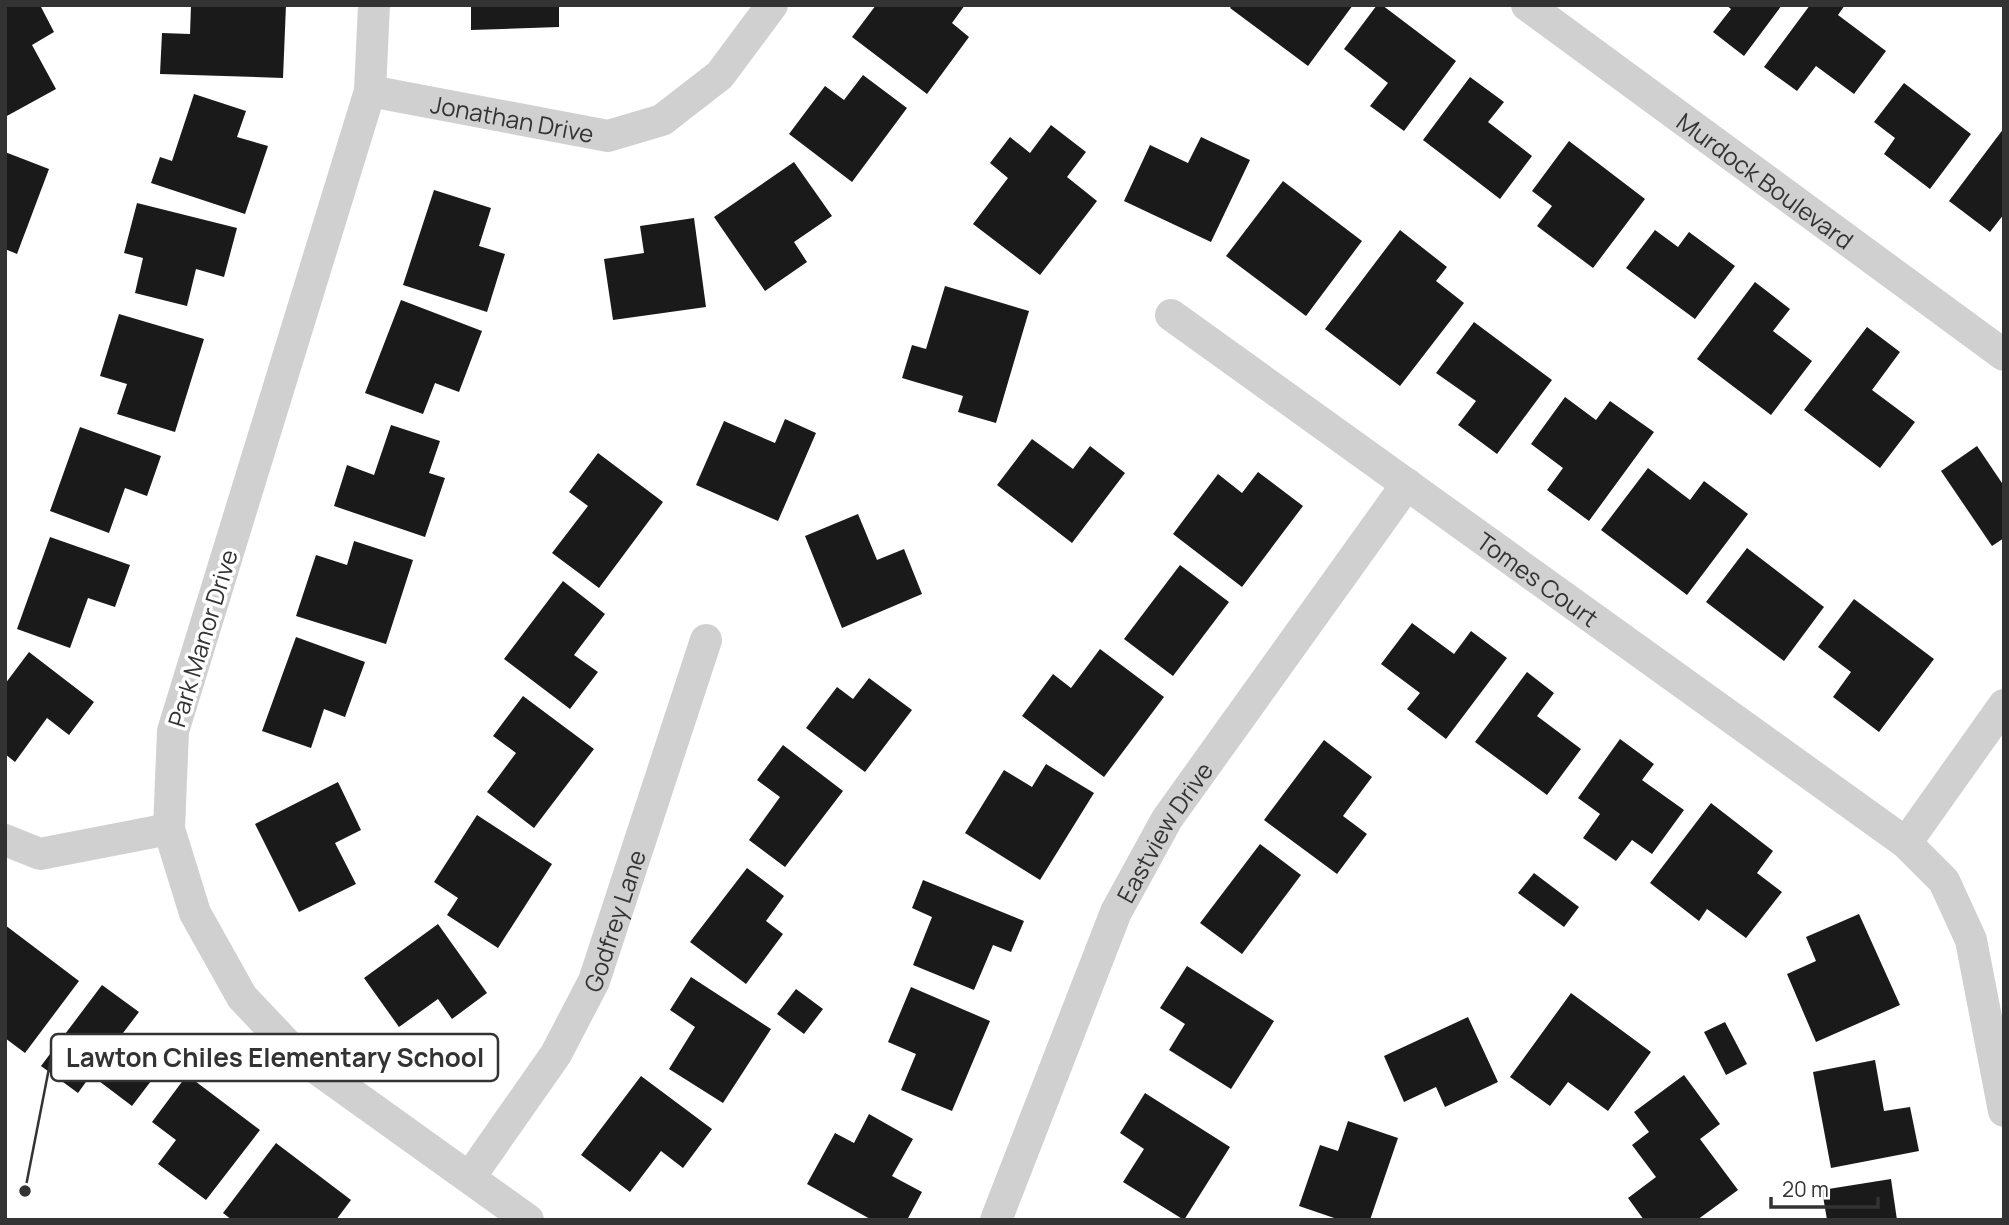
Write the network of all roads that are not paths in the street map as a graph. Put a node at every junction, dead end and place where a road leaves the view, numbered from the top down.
1 (374, 5) edge
2 (772, 5) edge
3 (1527, 5) edge
4 (370, 91) junction
5 (1171, 314) dead end
6 (2004, 355) edge
7 (1407, 484) junction
8 (706, 640) dead end
9 (2004, 705) edge
10 (169, 829) junction
11 (5, 840) edge
12 (1906, 843) junction
13 (2004, 1111) edge
14 (470, 1177) junction
15 (528, 1220) edge
16 (996, 1220) edge

1 - 4 street, Park Manor Drive
2 - 4 street, Jonathan Drive
3 - 6 street, Murdock Boulevard
4 - 10 street, Park Manor Drive
5 - 7 street, Tomes Court
7 - 12 street, Tomes Court
7 - 16 street, Eastview Drive
8 - 14 street, Godfrey Lane
9 - 12 street
10 - 11 street
10 - 14 street, Park Manor Drive
12 - 13 street, Tomes Court
14 - 15 street, Park Manor Drive

